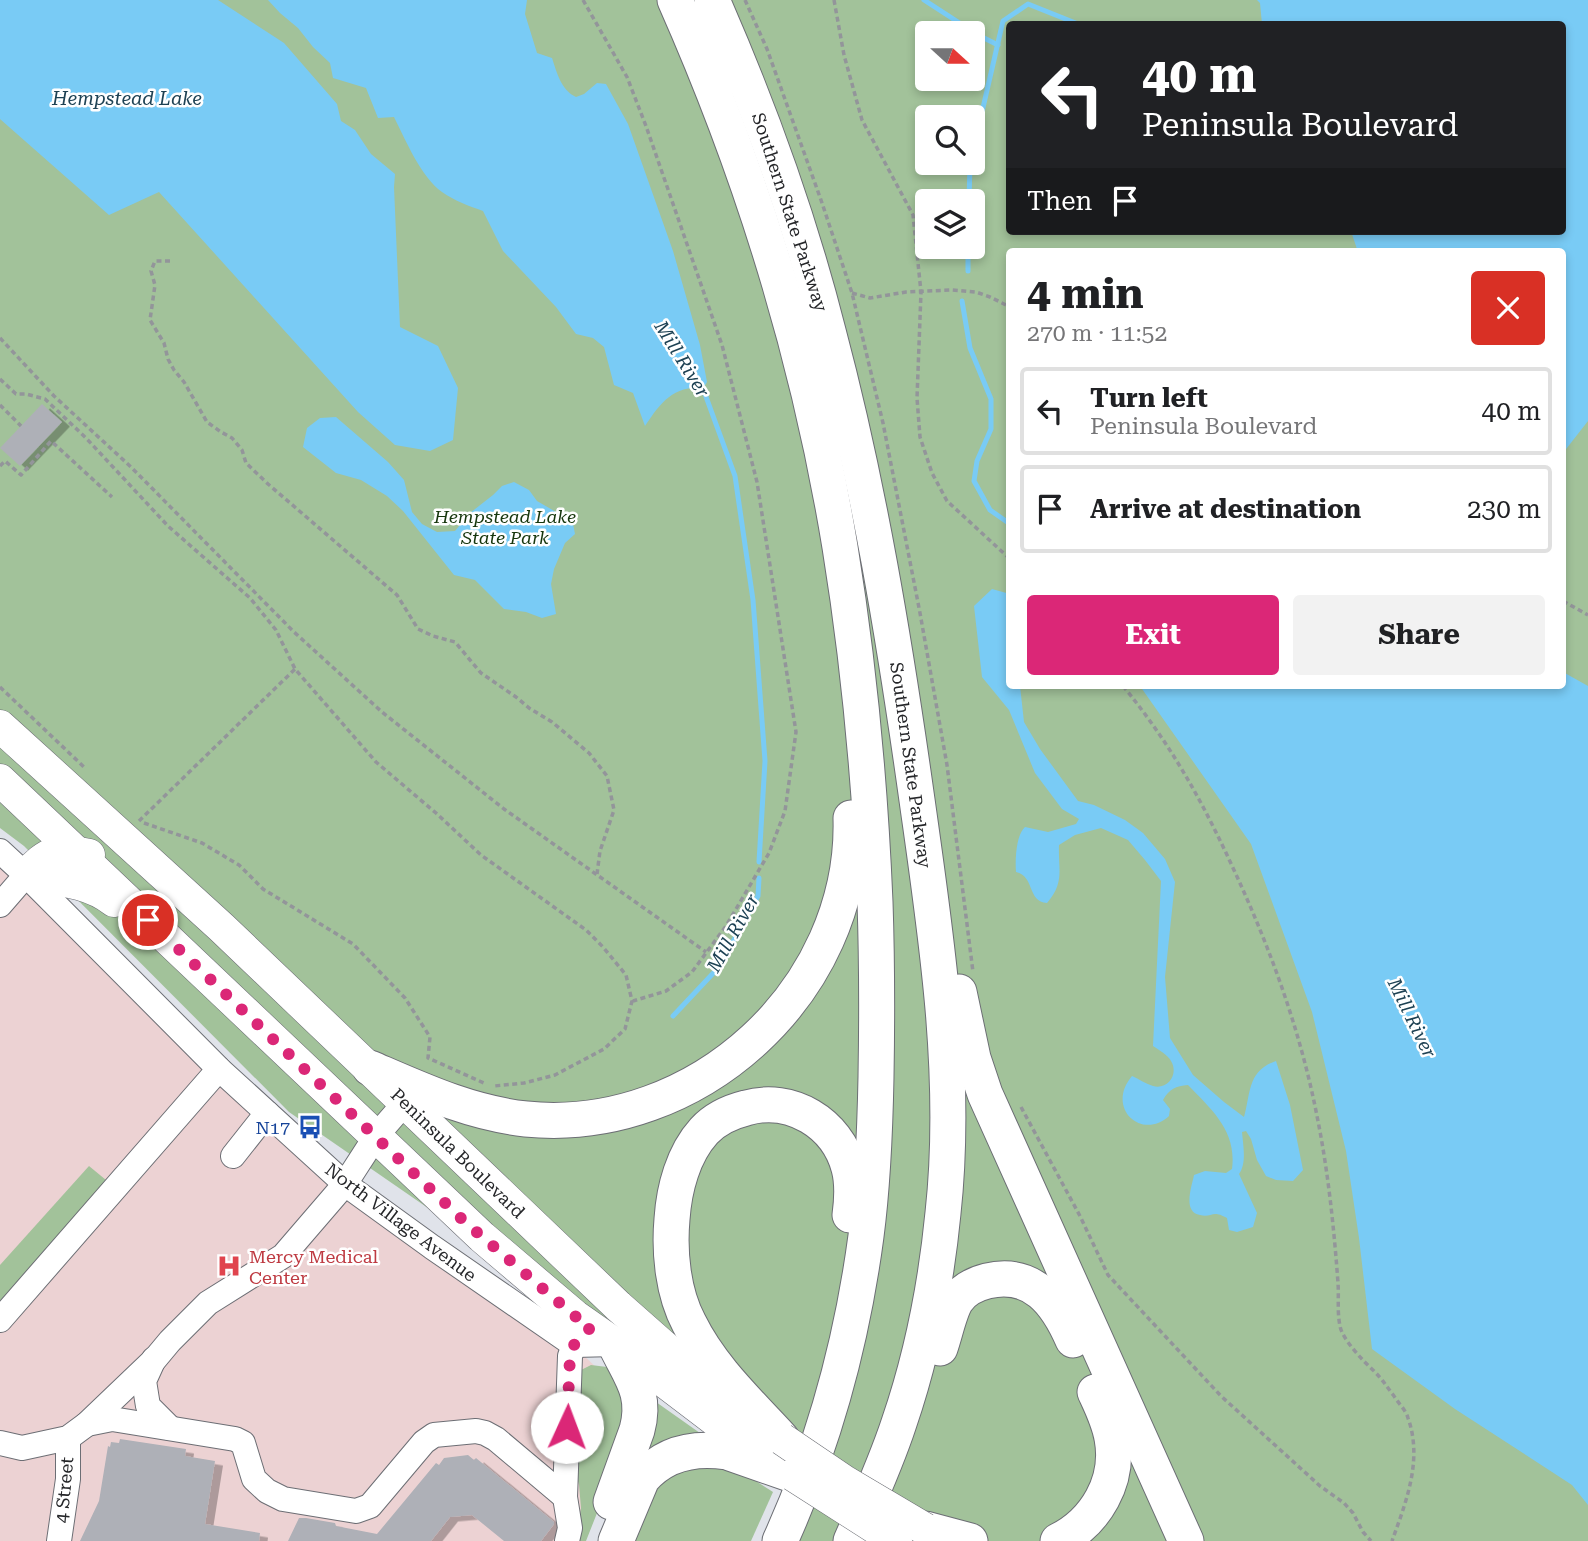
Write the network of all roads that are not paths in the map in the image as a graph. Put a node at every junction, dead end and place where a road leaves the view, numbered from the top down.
1 (675, 0) edge
2 (712, 0) edge
3 (849, 608) junction
4 (902, 700) junction
5 (0, 726) edge
6 (6, 791) edge
7 (130, 828) junction
8 (0, 851) edge
9 (77, 852) junction
10 (26, 875) junction
11 (0, 905) edge
12 (221, 927) junction
13 (184, 954) junction
14 (370, 1068) joint
15 (219, 1069) junction
16 (412, 1096) junction
17 (267, 1113) junction
18 (376, 1136) junction
19 (233, 1156) dead end
20 (345, 1184) junction
21 (593, 1282) junction
22 (0, 1320) edge
23 (593, 1339) junction
24 (155, 1359) junction
25 (834, 1390) junction
26 (170, 1428) junction
27 (78, 1431) junction
28 (782, 1439) junction
29 (0, 1443) edge
30 (793, 1475) junction
31 (565, 1497) junction
32 (923, 1537) edge
33 (781, 1539) edge
34 (59, 1541) edge
35 (567, 1541) edge
36 (596, 1541) edge
37 (616, 1541) edge
38 (851, 1541) edge
39 (970, 1541) edge
40 (1058, 1541) edge
41 (1185, 1541) edge

1 - 3 highway, Southern State Parkway
2 - 4 highway, Southern State Parkway
3 - 16 highway
3 - 25 highway, Southern State Parkway
4 - 38 highway, Southern State Parkway
4 - 41 highway
5 - 7 main road
6 - 7 main road
6 - 9 main road
7 - 12 main road
8 - 10 street, North Village Avenue
9 - 10 main road
9 - 12 main road
9 - 13 main road
10 - 11 street
10 - 13 main road
10 - 15 street, North Village Avenue
12 - 14 main road
13 - 18 main road
14 - 16 highway
15 - 17 street, North Village Avenue
15 - 22 street
16 - 18 street
16 - 21 main road, Peninsula Boulevard
17 - 19 street
17 - 20 street, North Village Avenue
18 - 20 street
18 - 23 main road
20 - 23 street, North Village Avenue
20 - 24 street
21 - 23 main road
21 - 28 main road, Peninsula Boulevard
23 - 30 main road
23 - 31 street
23 - 36 highway
24 - 26 street
24 - 27 street
25 - 28 highway
25 - 33 highway, Southern State Parkway
26 - 27 street
26 - 31 street
27 - 29 street
27 - 34 street, 4 Street
28 - 32 main road, Peninsula Boulevard, bridge
30 - 32 main road, bridge
30 - 37 highway
31 - 35 street
32 - 39 highway
38 - 40 highway

